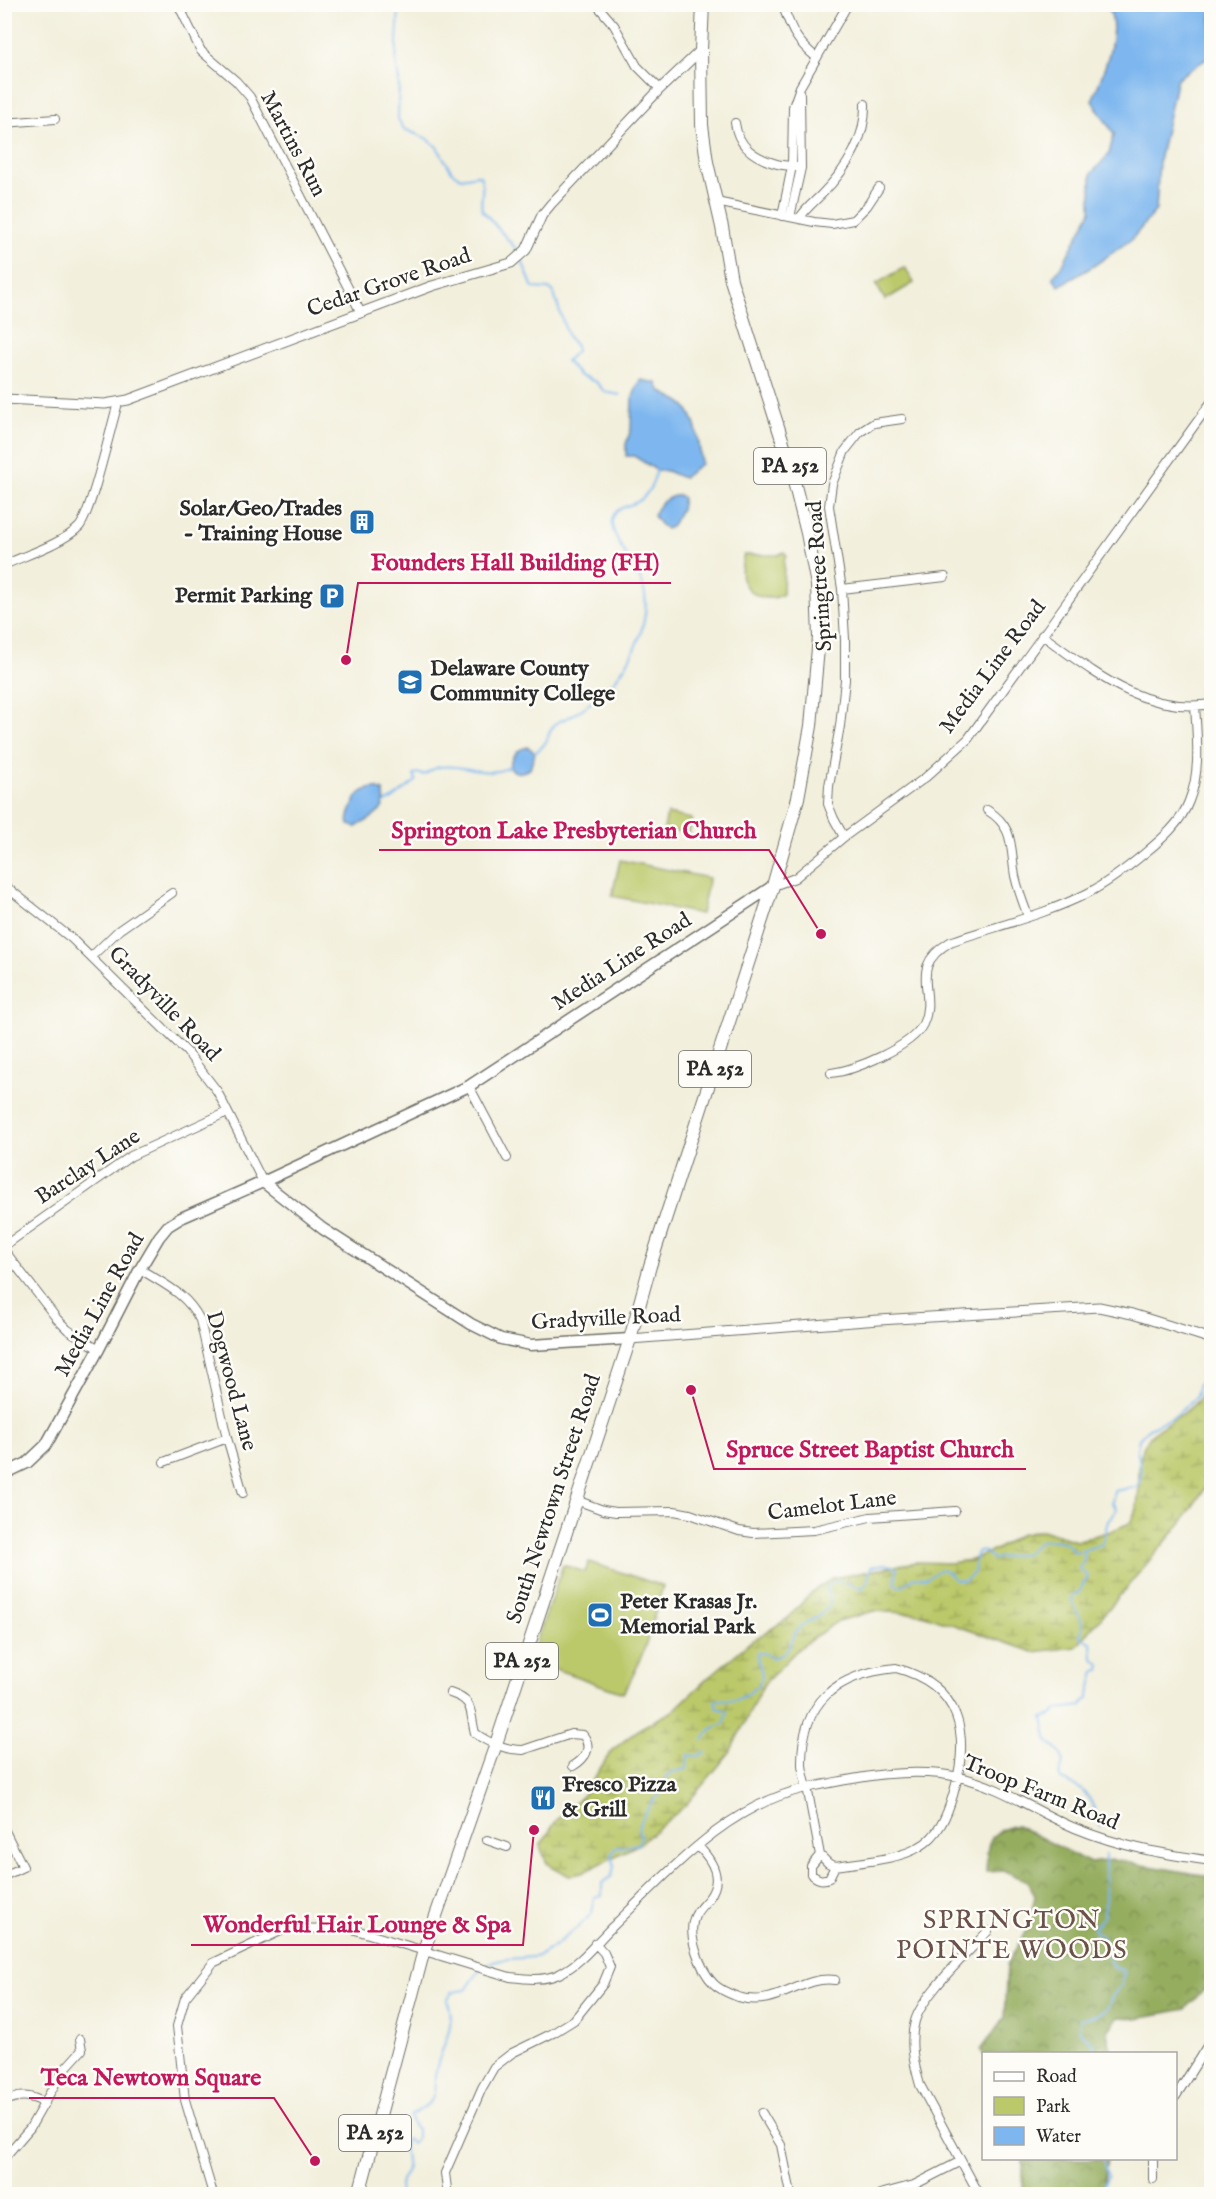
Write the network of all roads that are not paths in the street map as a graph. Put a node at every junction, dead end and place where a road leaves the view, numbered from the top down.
1 (195, 4) edge
2 (596, 4) edge
3 (703, 4) edge
4 (782, 4) edge
5 (848, 4) edge
6 (179, 8) edge
7 (701, 50) junction
8 (817, 58) junction
9 (800, 87) junction
10 (660, 89) junction
11 (865, 104) dead end
12 (55, 119) dead end
13 (4, 123) edge
14 (735, 123) dead end
15 (792, 165) junction
16 (801, 168) junction
17 (879, 188) dead end
18 (716, 202) junction
19 (786, 216) junction
20 (799, 219) junction
21 (361, 313) junction
22 (4, 399) edge
23 (1212, 401) edge
24 (118, 403) junction
25 (902, 419) dead end
26 (4, 565) edge
27 (945, 577) dead end
28 (842, 589) junction
29 (1042, 635) junction
30 (1212, 704) edge
31 (1195, 706) junction
32 (987, 810) dead end
33 (844, 837) junction
34 (4, 885) edge
35 (773, 886) junction
36 (172, 893) dead end
37 (1028, 916) junction
38 (92, 957) junction
39 (831, 1074) dead end
40 (470, 1086) junction
41 (227, 1112) junction
42 (507, 1158) dead end
43 (263, 1182) junction
44 (4, 1248) edge
45 (140, 1269) junction
46 (630, 1339) junction
47 (1212, 1339) edge
48 (99, 1349) junction
49 (227, 1438) junction
50 (164, 1462) dead end
51 (4, 1474) edge
52 (243, 1493) dead end
53 (576, 1500) junction
54 (955, 1511) dead end
55 (450, 1693) dead end
56 (496, 1744) junction
57 (573, 1766) dead end
58 (958, 1777) junction
59 (807, 1788) junction
60 (4, 1829) edge
61 (487, 1840) dead end
62 (698, 1846) junction
63 (507, 1847) dead end
64 (820, 1855) junction
65 (1212, 1861) edge
66 (834, 1866) junction
67 (4, 1876) edge
68 (988, 1931) dead end
69 (595, 1943) junction
70 (424, 1950) junction
71 (835, 1980) dead end
72 (1212, 2038) edge
73 (80, 2039) dead end
74 (1177, 2094) edge
75 (4, 2102) edge
76 (45, 2103) junction
77 (762, 2113) dead end
78 (4, 2158) edge
79 (1153, 2160) edge
80 (961, 2161) junction
81 (1153, 2179) dead end
82 (447, 2189) dead end
83 (213, 2194) edge
84 (359, 2194) edge
85 (791, 2194) edge
86 (880, 2194) edge
87 (980, 2194) edge

1 - 6 street
2 - 10 street
3 - 7 main road, PA 252
4 - 8 street
5 - 8 street
6 - 21 street, Martins Run
7 - 10 street, Cedar Grove Road
7 - 18 main road, PA 252
8 - 9 street
9 - 15 street
9 - 16 street
10 - 21 street, Cedar Grove Road
11 - 20 street
12 - 13 street
14 - 15 street
15 - 16 street
15 - 19 street
16 - 19 street
17 - 20 street
18 - 19 street
18 - 35 main road, PA 252
19 - 20 street
21 - 24 street, Cedar Grove Road
22 - 24 street, Cedar Grove Road
23 - 29 street, Media Line Road
24 - 26 street
25 - 28 street, Springtree Road
27 - 28 street
28 - 33 street, Springtree Road
29 - 31 street
29 - 33 street, Media Line Road
30 - 31 street
31 - 37 street
32 - 37 street
33 - 35 street, Media Line Road
34 - 38 street, Gradyville Road
35 - 40 main road, Media Line Road
35 - 46 main road, South Newtown Street Road / PA 252
36 - 38 street
37 - 39 street
38 - 41 street, Gradyville Road
40 - 42 street
40 - 43 main road, Media Line Road
41 - 43 street, Gradyville Road
41 - 44 street, Barclay Lane
43 - 45 main road, Media Line Road
43 - 46 main road, Gradyville Road
44 - 48 street
45 - 48 main road, Media Line Road
45 - 49 street, Dogwood Lane
46 - 47 street, Gradyville Road
46 - 53 main road, South Newtown Street Road / PA 252
48 - 51 main road, Media Line Road
49 - 50 street
49 - 52 street, Dogwood Lane
53 - 54 street, Camelot Lane
53 - 56 main road, South Newtown Street Road / PA 252
55 - 56 street
56 - 57 street
56 - 70 main road, South Newtown Street Road / PA 252
58 - 59 street, Troop Farm Road
58 - 59 street
58 - 65 street, Troop Farm Road
58 - 66 street
59 - 62 street, Troop Farm Road
59 - 64 street
60 - 67 street
61 - 63 street
62 - 69 street, Troop Farm Road
62 - 71 street
64 - 66 street
64 - 66 street
68 - 80 street
69 - 70 street, Troop Farm Road
69 - 82 street
70 - 83 street, Troop Farm Road
70 - 84 main road, South Newtown Street Road / PA 252
72 - 74 street
73 - 76 street
75 - 76 street
76 - 78 street
77 - 85 street
79 - 81 street
80 - 86 street
80 - 87 street

